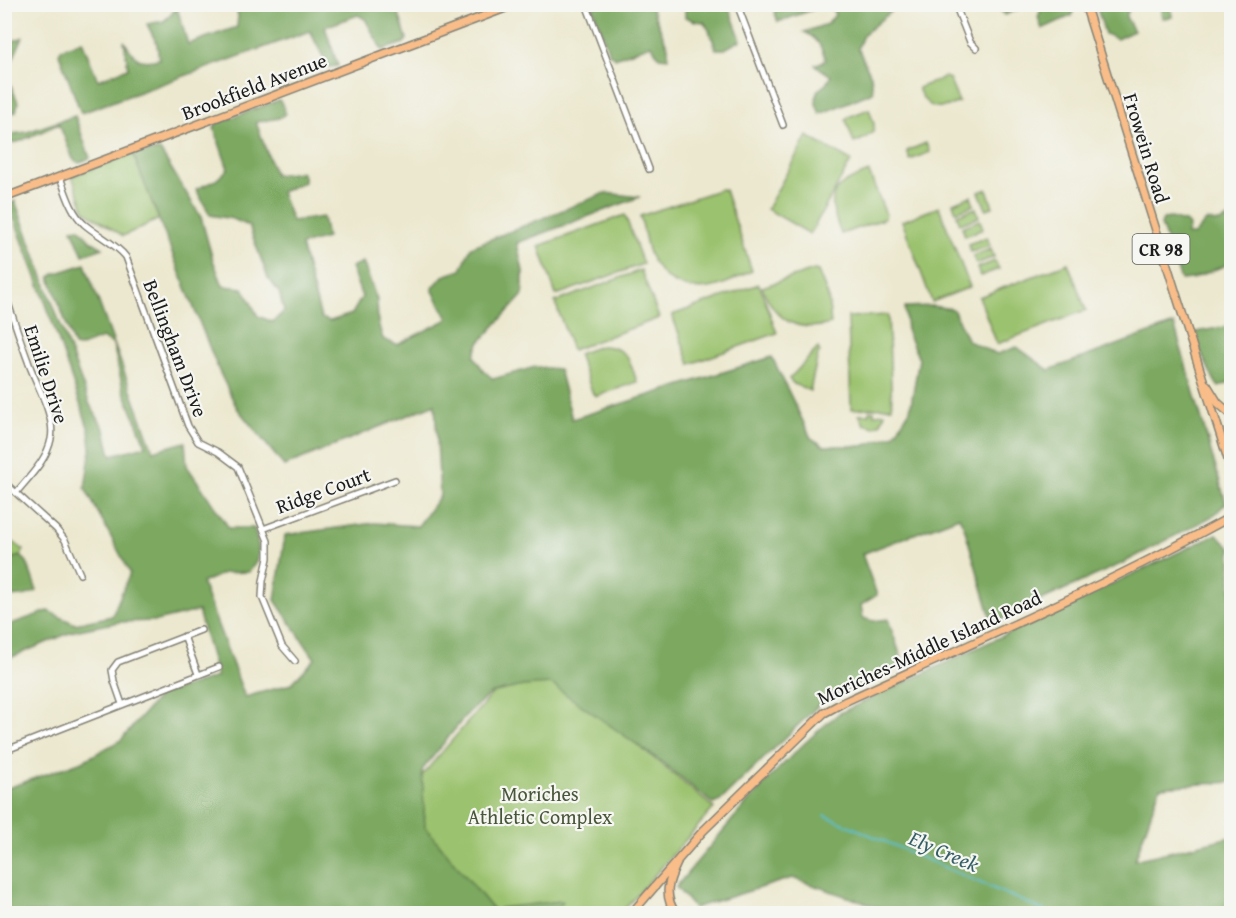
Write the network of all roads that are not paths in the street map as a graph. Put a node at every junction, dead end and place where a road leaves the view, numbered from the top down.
1 (516, 4) edge
2 (586, 4) edge
3 (737, 4) edge
4 (955, 4) edge
5 (1085, 4) edge
6 (976, 48) dead end
7 (783, 125) dead end
8 (649, 170) dead end
9 (60, 177) junction
10 (4, 198) edge
11 (4, 291) edge
12 (1200, 374) junction
13 (1232, 416) edge
14 (1232, 472) edge
15 (394, 480) dead end
16 (4, 482) edge
17 (16, 493) junction
18 (1232, 516) edge
19 (263, 529) junction
20 (80, 574) dead end
21 (201, 630) dead end
22 (184, 636) junction
23 (295, 661) dead end
24 (219, 667) dead end
25 (198, 674) junction
26 (122, 704) junction
27 (4, 751) edge
28 (680, 855) junction
29 (631, 914) edge
30 (676, 914) edge

1 - 9 main road, Brookfield Avenue
2 - 8 street
3 - 7 street
4 - 6 street
5 - 12 main road, Frowein Road / CR 98
9 - 10 main road, Brookfield Avenue
9 - 19 street, Bellingham Drive
11 - 17 street, Emilie Drive
12 - 13 main road
12 - 14 main road, Frowein Road / CR 98
15 - 19 street, Ridge Court
16 - 17 street
17 - 20 street
18 - 28 main road, Moriches-Middle Island Road
19 - 23 street, Bellingham Drive
21 - 22 street
22 - 25 street
22 - 26 street
24 - 25 street
25 - 26 street
26 - 27 street
28 - 29 main road, Moriches-Middle Island Road
28 - 30 main road

